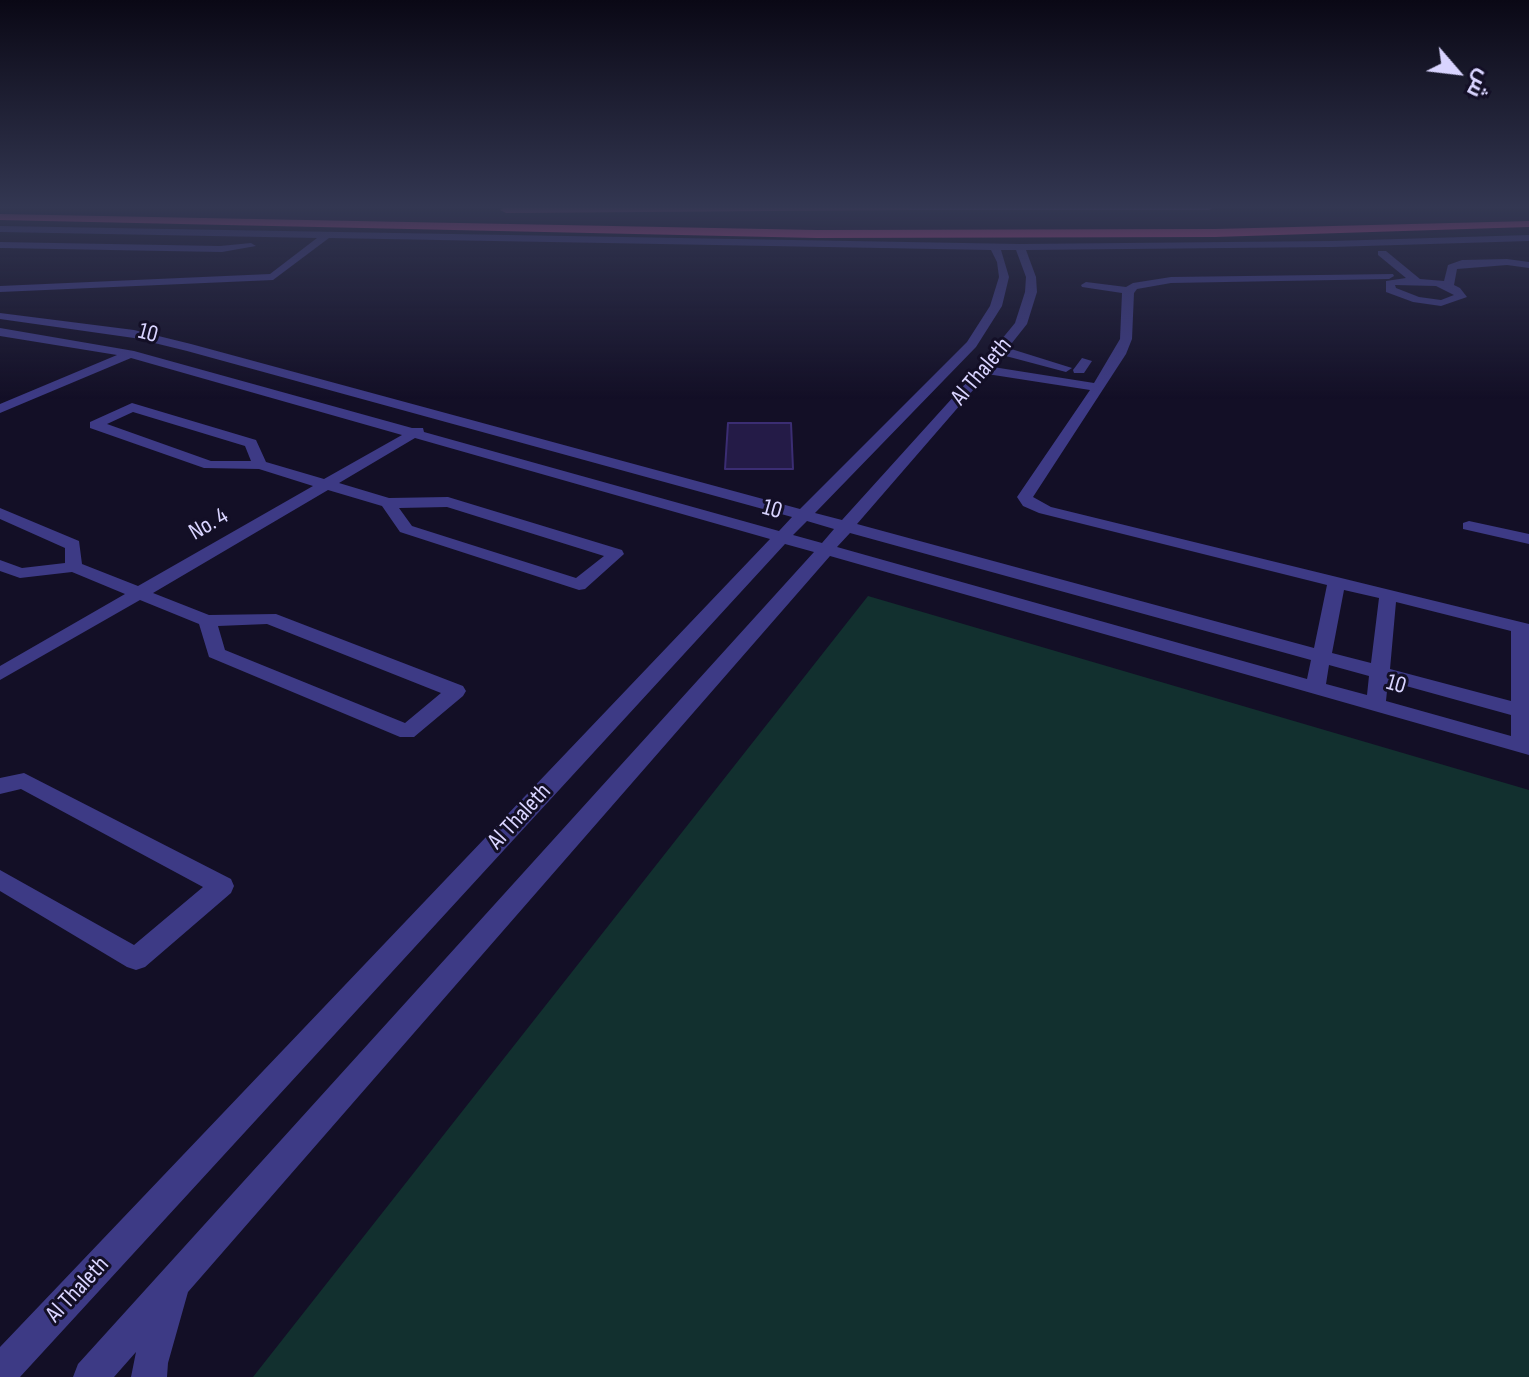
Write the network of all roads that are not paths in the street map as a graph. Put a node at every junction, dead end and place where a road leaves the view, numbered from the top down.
1 (280, 271) edge
2 (1003, 271) edge
3 (1029, 271) edge
4 (1162, 271) edge
5 (1383, 271) edge
6 (1404, 271) edge
7 (1451, 271) edge
8 (1393, 278) junction
9 (1171, 280) junction
10 (1415, 280) junction
11 (1086, 285) dead end
12 (1448, 286) junction
13 (0, 289) edge
14 (1129, 291) junction
15 (0, 316) edge
16 (0, 332) edge
17 (1001, 350) junction
18 (130, 354) junction
19 (985, 370) junction
20 (1074, 377) junction
21 (1101, 381) junction
22 (0, 409) edge
23 (443, 417) junction
24 (414, 434) junction
25 (260, 465) junction
26 (327, 484) junction
27 (388, 503) junction
28 (0, 513) edge
29 (803, 515) junction
30 (1469, 526) dead end
31 (846, 527) junction
32 (782, 537) junction
33 (1529, 539) edge
34 (826, 550) junction
35 (0, 565) edge
36 (74, 567) junction
37 (1337, 582) junction
38 (139, 593) junction
39 (1388, 595) junction
40 (207, 621) junction
41 (1524, 629) edge
42 (1321, 656) junction
43 (1381, 673) junction
44 (0, 674) edge
45 (1315, 687) junction
46 (1376, 704) junction
47 (1525, 712) edge
48 (1526, 747) edge
49 (0, 786) edge
50 (0, 879) edge
51 (175, 1285) junction
52 (0, 1373) edge
53 (91, 1377) edge
54 (149, 1377) edge

1 - 13 street
2 - 29 street, Al Thaleth
3 - 17 street, Al Thaleth
4 - 9 street
5 - 8 street
6 - 10 street
7 - 12 street
8 - 9 street
8 - 10 street
8 - 12 street
9 - 14 street
10 - 12 street
11 - 14 street
14 - 21 street
15 - 23 street, 10
16 - 18 street, 10
17 - 19 street, Al Thaleth
17 - 20 street
18 - 22 street
18 - 24 street, 10
19 - 20 street
19 - 31 street, Al Thaleth
20 - 21 street
21 - 37 street
23 - 24 street, No. 4
23 - 29 street, 10
24 - 26 street, No. 4
24 - 32 street, 10
25 - 25 street
25 - 26 street
26 - 27 street
26 - 38 street, No. 4
27 - 27 street
28 - 36 street
29 - 31 street, 10
29 - 32 street, Al Thaleth
30 - 33 street
31 - 34 street, Al Thaleth
31 - 42 street, 10
32 - 34 street, 10
32 - 52 street, Al Thaleth
34 - 45 street, 10
34 - 51 street, Al Thaleth
35 - 36 street
36 - 38 street
37 - 39 street
37 - 42 street
38 - 40 street
38 - 44 street, No. 4
39 - 41 street
39 - 43 street
40 - 40 street
41 - 47 street
42 - 43 street, 10
42 - 45 street
43 - 46 street
43 - 47 street, 10
45 - 46 street, 10
46 - 48 street, 10
47 - 48 street
49 - 50 street
51 - 53 street, Al Thaleth
51 - 54 street

